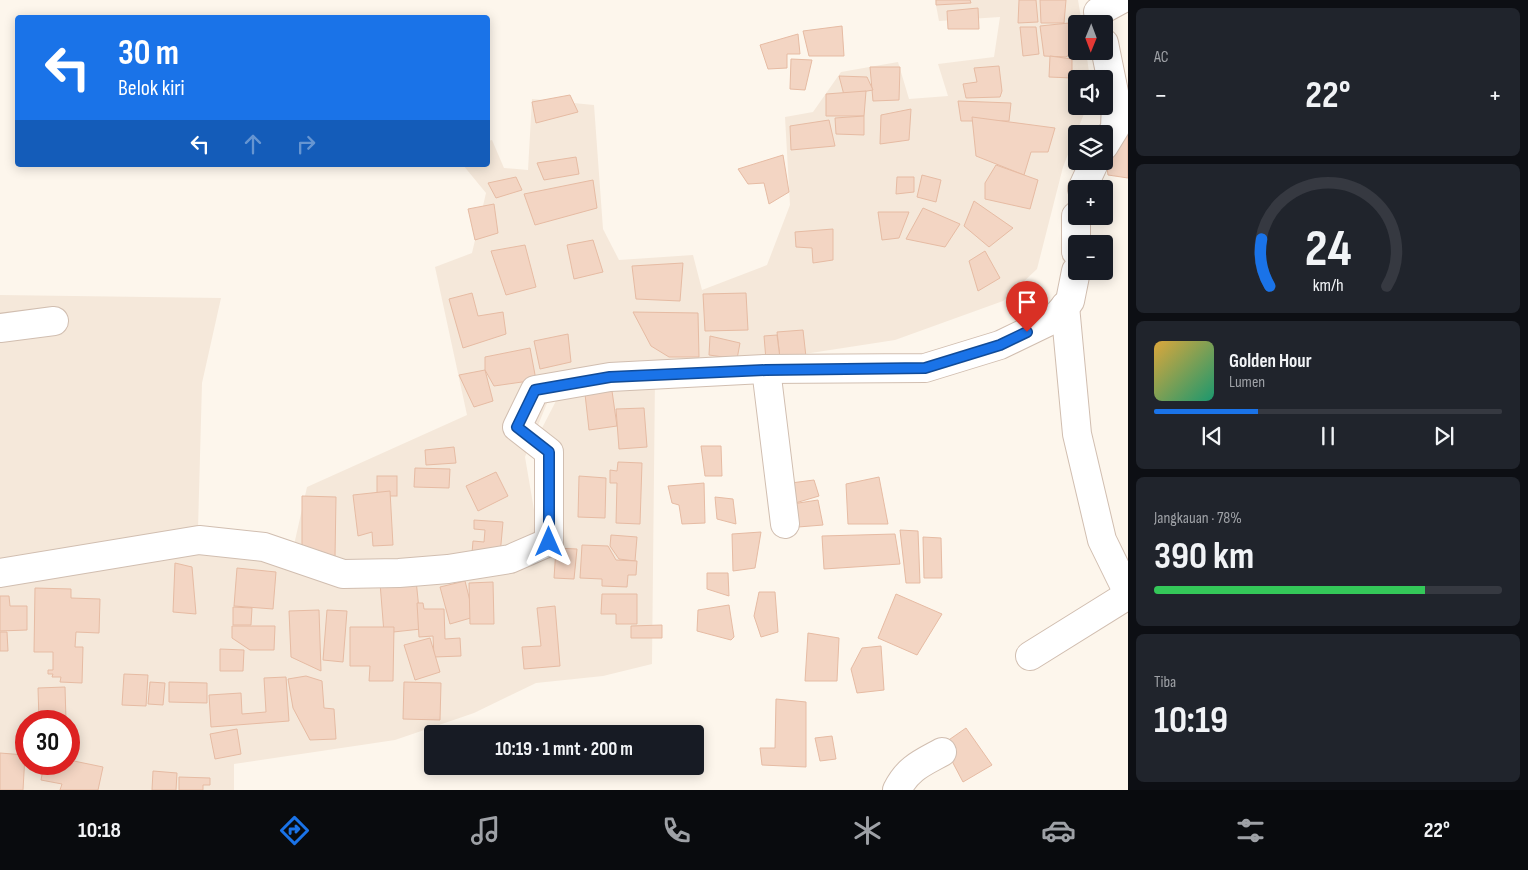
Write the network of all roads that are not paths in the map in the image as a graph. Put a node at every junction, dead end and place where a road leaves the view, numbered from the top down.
1 (1107, 60) edge
2 (1113, 131) edge
3 (1074, 280) edge
4 (1065, 306) junction
5 (54, 320) dead end
6 (0, 328) edge
7 (766, 370) junction
8 (785, 524) dead end
9 (0, 573) edge
10 (1128, 594) edge
11 (1030, 656) dead end
12 (942, 752) dead end
13 (898, 790) edge

1 - 2 street
3 - 4 street
4 - 7 street
4 - 10 street
5 - 6 street
7 - 8 street
7 - 9 street
10 - 11 street
12 - 13 street

